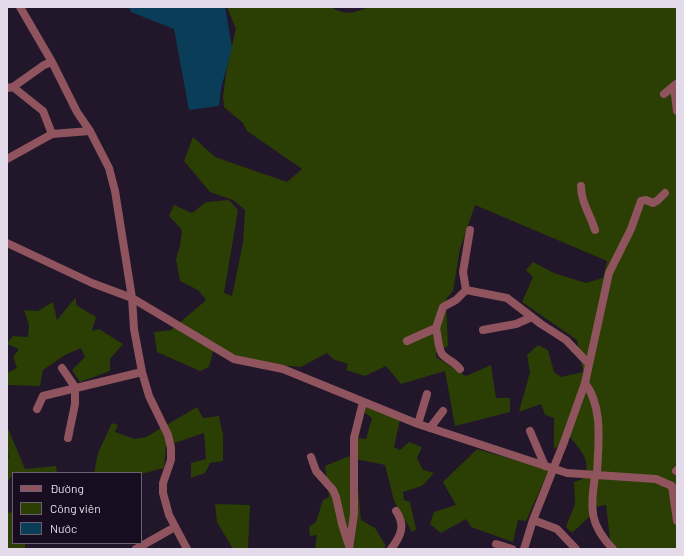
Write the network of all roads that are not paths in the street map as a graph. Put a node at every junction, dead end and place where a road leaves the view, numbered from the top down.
1 (20, 7) edge
2 (52, 62) junction
3 (675, 86) edge
4 (10, 88) edge
5 (664, 94) dead end
6 (677, 111) edge
7 (90, 132) junction
8 (52, 134) junction
9 (7, 159) edge
10 (581, 186) dead end
11 (665, 193) dead end
12 (470, 230) dead end
13 (594, 230) dead end
14 (7, 243) edge
15 (466, 290) junction
16 (132, 298) junction
17 (532, 317) junction
18 (436, 328) junction
19 (483, 330) dead end
20 (407, 341) dead end
21 (588, 363) junction
22 (62, 368) dead end
23 (460, 369) dead end
24 (142, 372) junction
25 (585, 383) junction
26 (75, 387) junction
27 (427, 394) dead end
28 (363, 402) junction
29 (37, 409) dead end
30 (443, 411) dead end
31 (418, 424) junction
32 (430, 428) junction
33 (530, 431) dead end
34 (68, 438) dead end
35 (311, 457) dead end
36 (550, 467) junction
37 (596, 475) junction
38 (396, 511) dead end
39 (533, 520) junction
40 (677, 521) edge
41 (175, 527) junction
42 (496, 544) dead end
43 (348, 546) edge
44 (136, 549) edge
45 (186, 549) edge
46 (391, 549) edge
47 (512, 549) edge
48 (524, 549) edge
49 (576, 549) edge
50 (614, 549) edge

1 - 2 street
2 - 4 street
2 - 7 street
3 - 5 street
3 - 6 street
4 - 8 street
7 - 8 street
7 - 16 street
8 - 9 street
10 - 13 street
11 - 21 street
12 - 15 street
14 - 16 street
15 - 17 street
15 - 18 street
16 - 24 street
16 - 28 street
17 - 19 street
17 - 21 street
18 - 20 street
18 - 23 street
21 - 25 street
22 - 26 street
24 - 26 street
24 - 41 street
25 - 36 street
25 - 37 street
26 - 29 street
26 - 34 street
27 - 31 street
28 - 31 street
28 - 43 street
30 - 32 street
31 - 32 street
32 - 36 street
33 - 36 street
35 - 43 street
36 - 37 street
36 - 39 street
37 - 40 street
37 - 50 street
38 - 46 street
39 - 48 street
39 - 49 street
41 - 44 street
41 - 45 street
42 - 47 street

